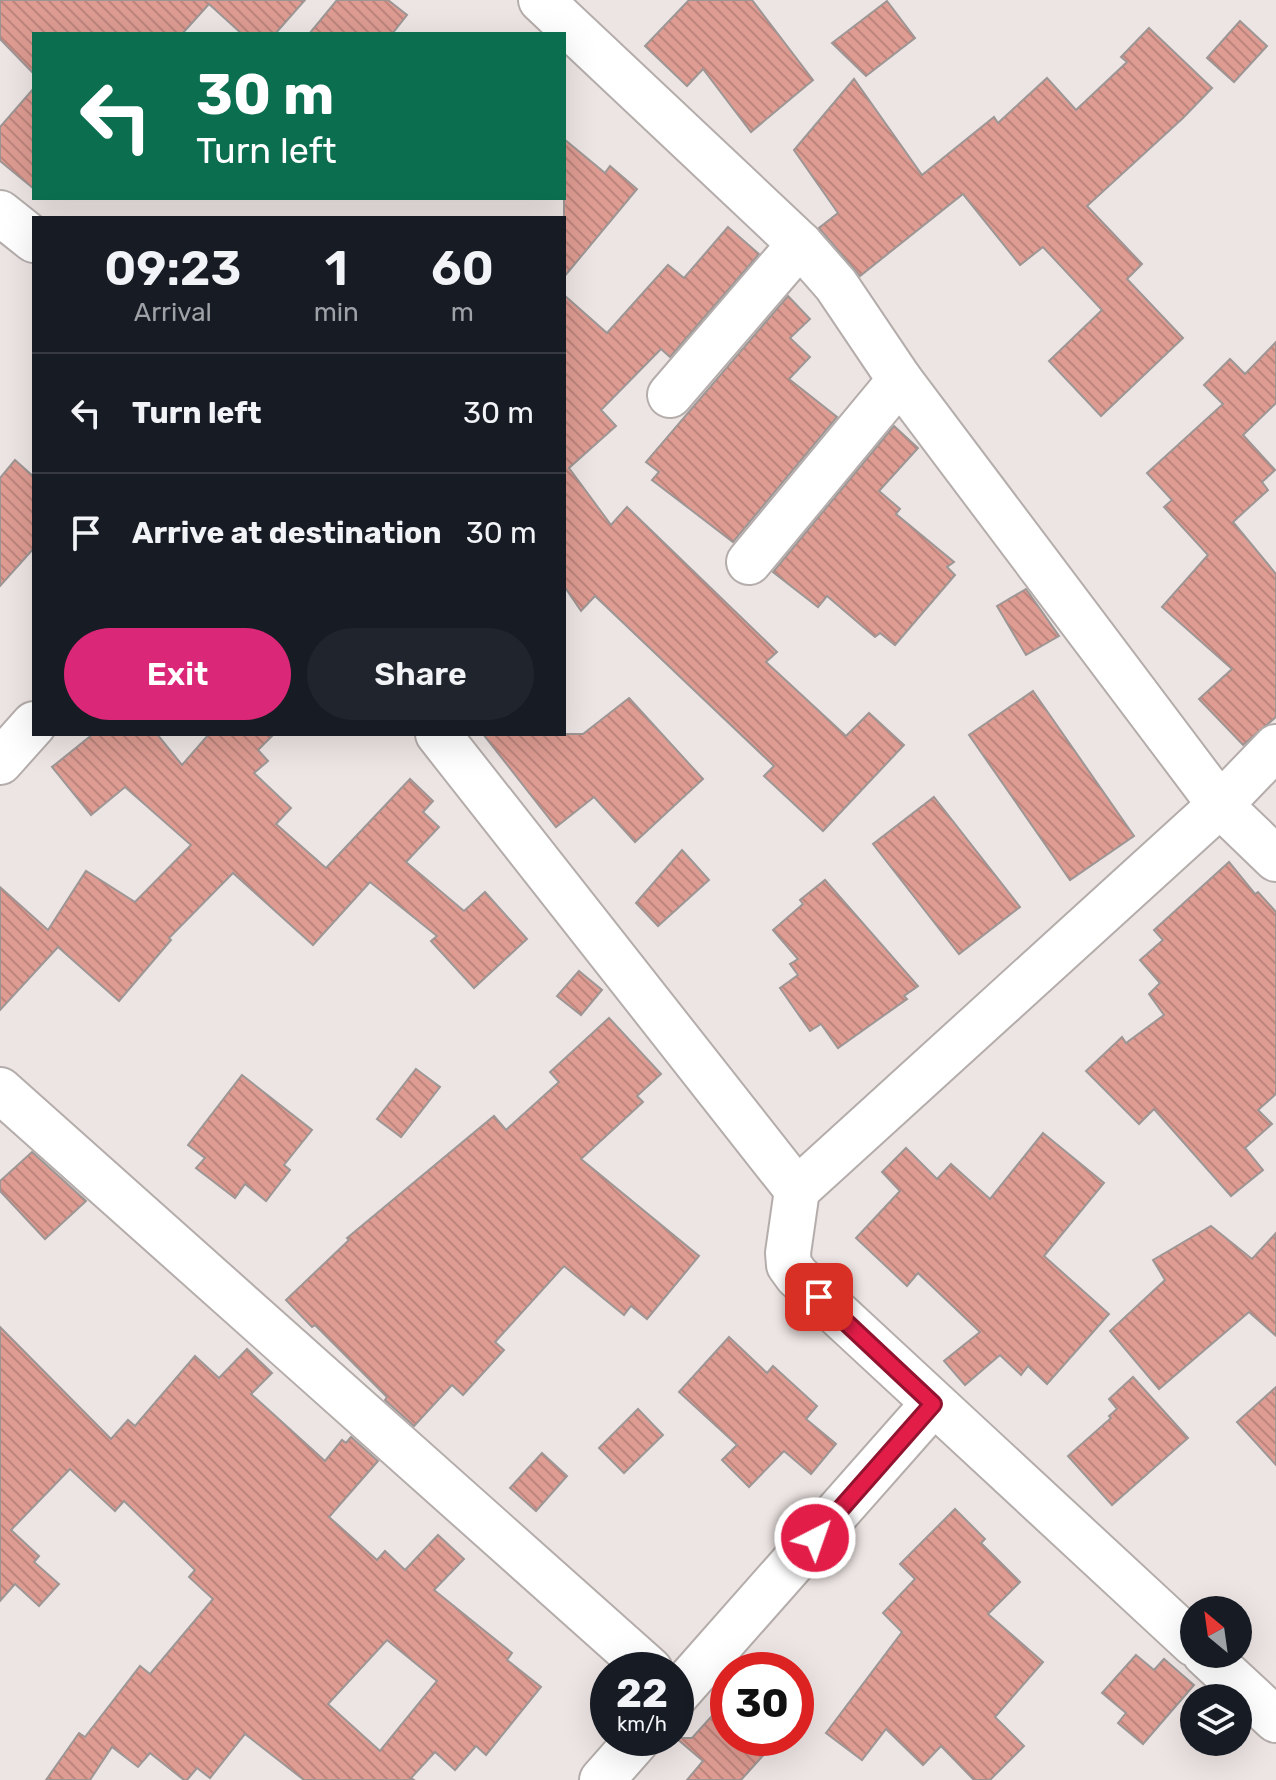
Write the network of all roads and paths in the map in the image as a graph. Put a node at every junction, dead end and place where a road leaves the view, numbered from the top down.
1 (541, 0) edge
2 (0, 213) edge
3 (32, 238) edge
4 (800, 244) junction
5 (900, 380) junction
6 (670, 395) dead end
7 (749, 562) dead end
8 (32, 726) edge
9 (440, 736) edge
10 (1276, 747) edge
11 (0, 762) edge
12 (1220, 805) junction
13 (1276, 859) edge
14 (0, 1090) edge
15 (797, 1190) junction
16 (933, 1404) junction
17 (1180, 1631) edge
18 (630, 1652) edge
19 (1220, 1668) edge
20 (694, 1674) edge
21 (1276, 1720) edge

1 - 4 street
2 - 3 street
4 - 5 street
4 - 6 street
5 - 7 street
5 - 12 street
8 - 11 street
9 - 15 street
10 - 12 street
12 - 13 street
12 - 15 street
14 - 18 street
15 - 16 street
16 - 17 street
16 - 20 street
19 - 21 street

